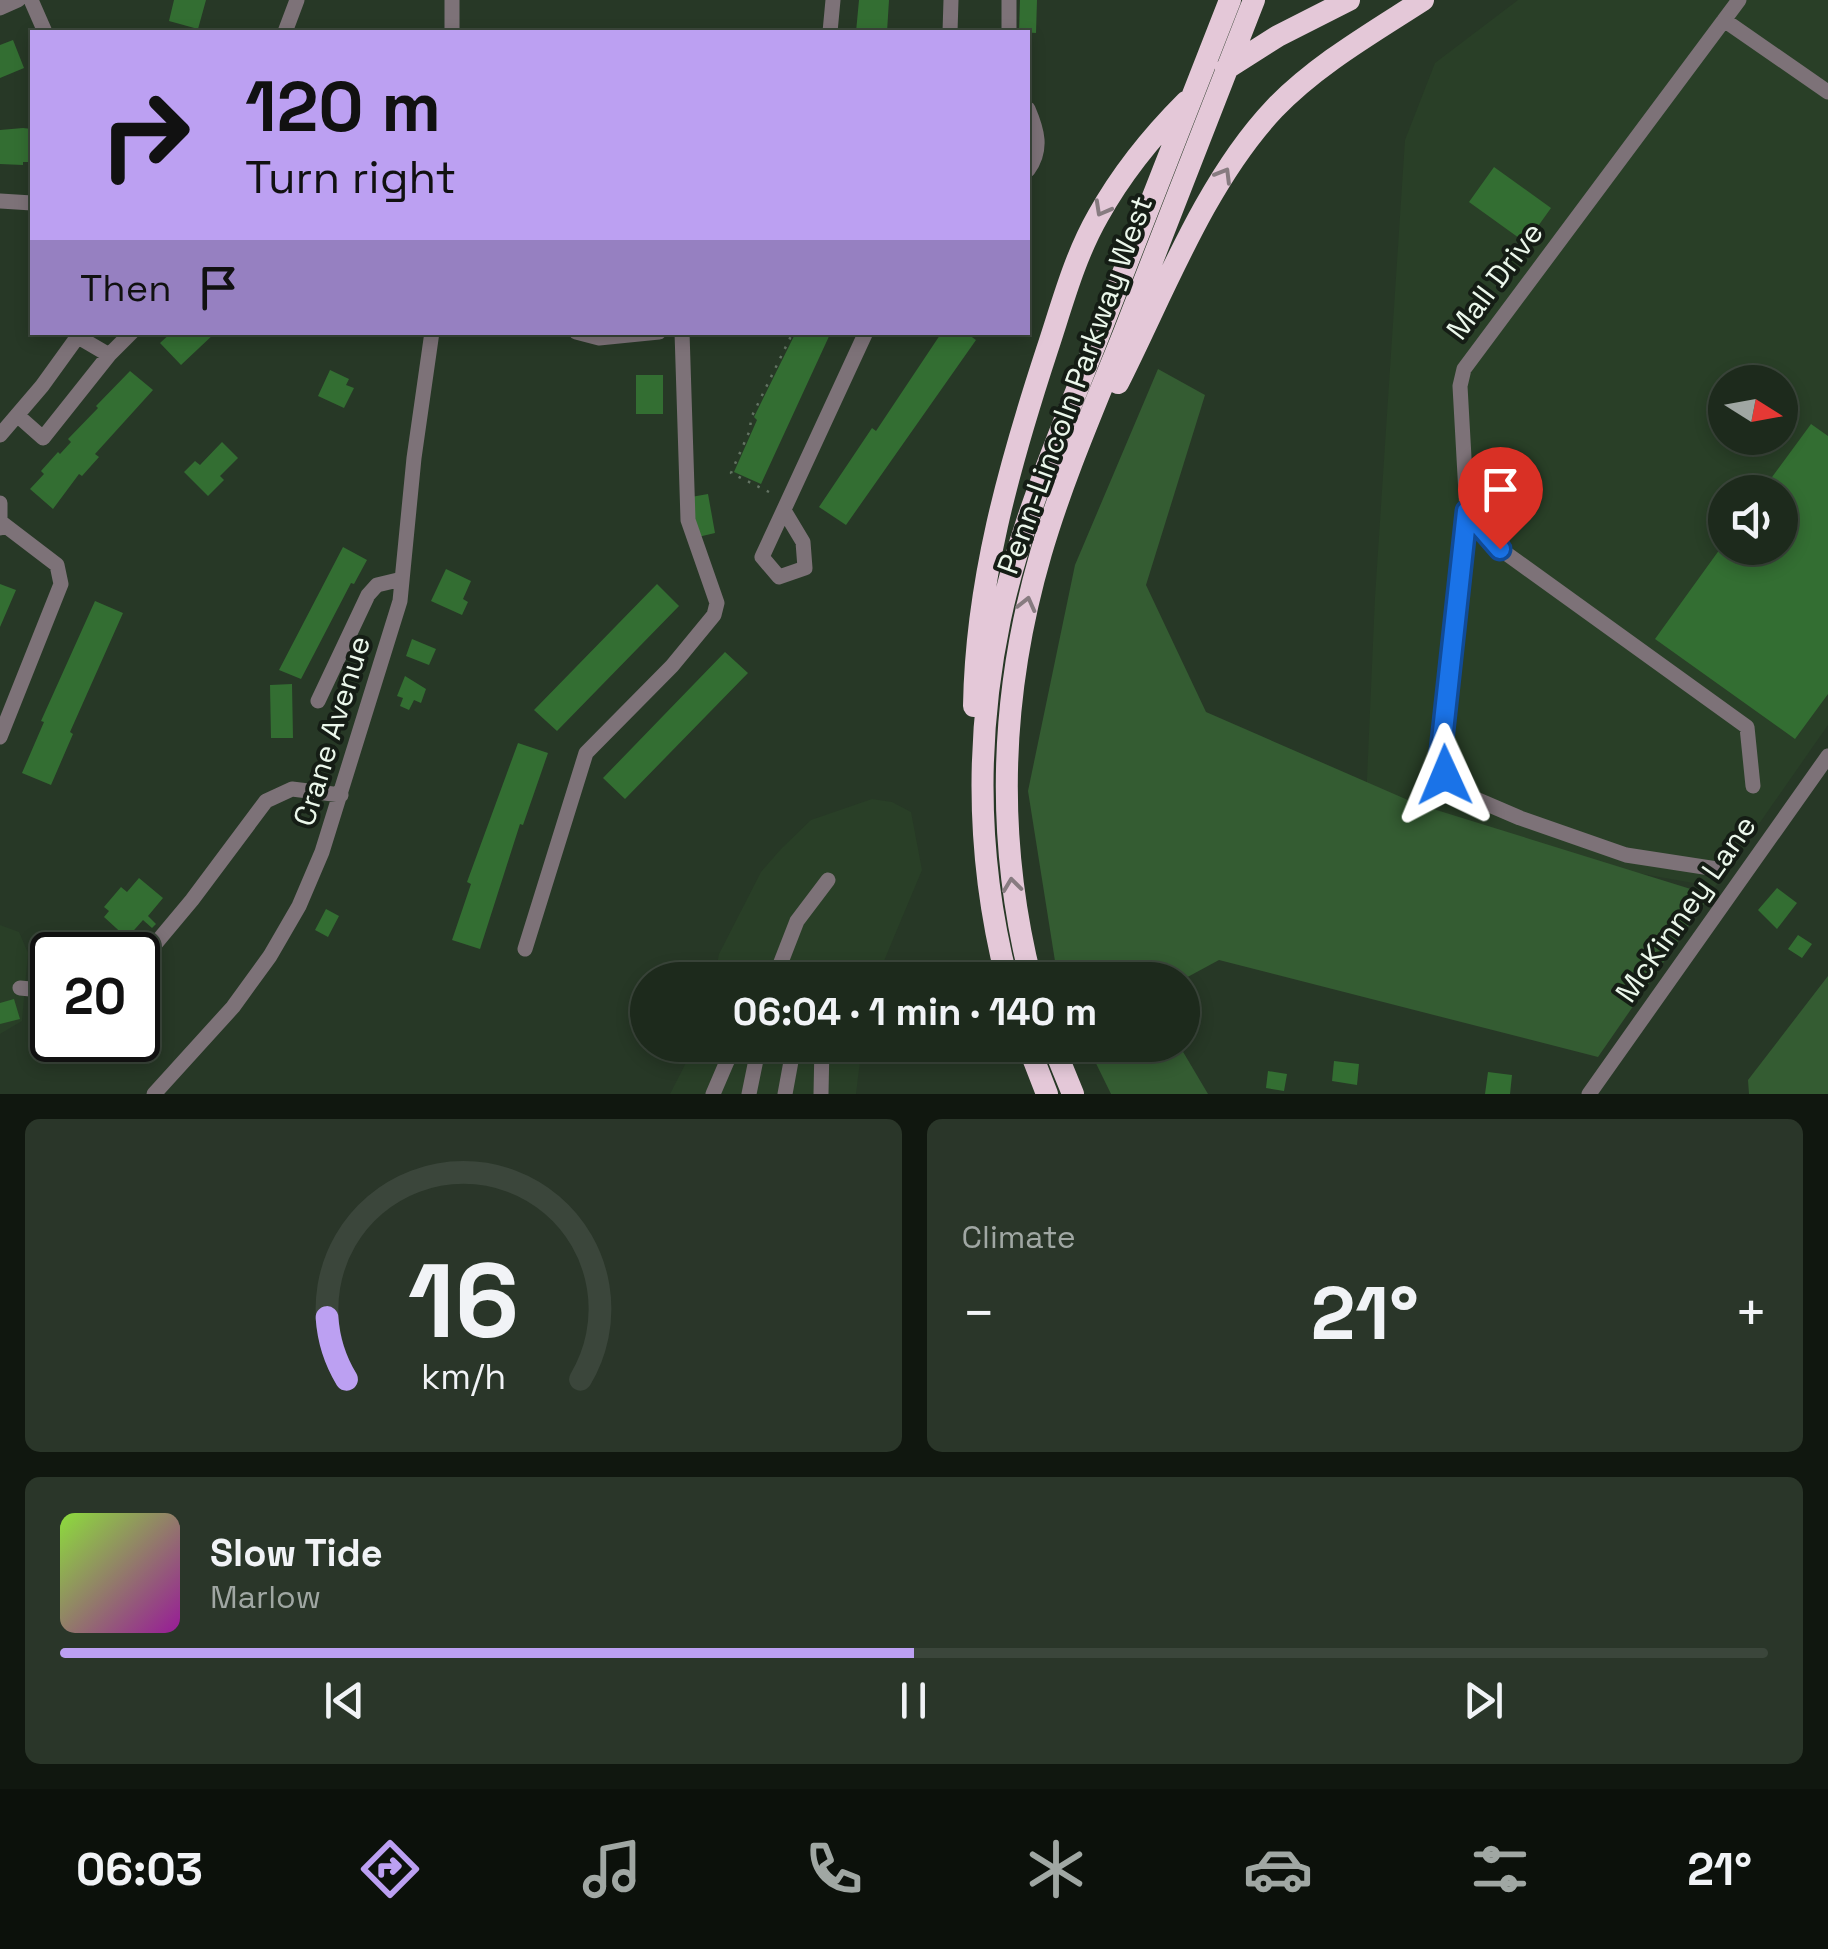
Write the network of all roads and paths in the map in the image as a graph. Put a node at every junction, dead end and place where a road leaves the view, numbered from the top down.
1 (18, 0) edge
2 (31, 0) edge
3 (297, 0) edge
4 (452, 0) edge
5 (833, 0) edge
6 (951, 0) edge
7 (1009, 0) edge
8 (1230, 0) edge
9 (1254, 0) edge
10 (1349, 0) edge
11 (1423, 0) edge
12 (1739, 0) edge
13 (0, 8) edge
14 (1724, 20) junction
15 (44, 30) edge
16 (286, 30) edge
17 (452, 30) edge
18 (830, 30) edge
19 (950, 30) edge
20 (1009, 30) edge
21 (1828, 92) edge
22 (1032, 127) edge
23 (1030, 166) edge
24 (0, 201) edge
25 (30, 203) edge
26 (80, 335) edge
27 (129, 335) edge
28 (432, 335) edge
29 (587, 335) edge
30 (628, 335) edge
31 (682, 335) edge
32 (792, 335) edge
33 (865, 335) edge
34 (109, 355) junction
35 (17, 415) junction
36 (0, 435) edge
37 (770, 492) dead end
38 (0, 504) edge
39 (1467, 511) junction
40 (785, 512) dead end
41 (1054, 512) junction
42 (1, 526) edge
43 (402, 580) junction
44 (318, 701) dead end
45 (0, 736) edge
46 (1828, 756) edge
47 (1754, 786) dead end
48 (341, 795) junction
49 (985, 852) junction
50 (1717, 868) dead end
51 (828, 880) dead end
52 (160, 935) edge
53 (526, 949) dead end
54 (781, 962) edge
55 (1004, 962) edge
56 (1027, 962) edge
57 (20, 988) dead end
58 (30, 989) edge
59 (727, 1062) edge
60 (756, 1062) edge
61 (791, 1062) edge
62 (822, 1062) edge
63 (1035, 1062) edge
64 (1059, 1062) edge
65 (154, 1094) edge
66 (713, 1094) edge
67 (749, 1094) edge
68 (785, 1094) edge
69 (821, 1094) edge
70 (1048, 1094) edge
71 (1073, 1094) edge
72 (1588, 1094) edge

1 - 13 street
2 - 15 street
3 - 16 street
4 - 17 street
5 - 18 street
6 - 19 street
7 - 20 street
8 - 49 highway, Penn-Lincoln Parkway West
9 - 41 highway, Penn-Lincoln Parkway West
10 -> 49 highway
41 -> 11 highway
12 - 14 street, Mall Drive
14 - 21 street
14 - 39 street, Mall Drive
22 - 23 street
24 - 25 street
26 - 34 street
26 - 35 street
27 - 34 street
28 - 43 street, Crane Avenue
29 - 30 street
31 - 53 street
32 - 37 path
33 - 40 street
34 - 35 street
35 - 36 street
38 - 42 street
39 - 47 street
39 - 50 street, Mall Drive
56 -> 41 highway, Penn-Lincoln Parkway West
42 - 45 street
43 - 44 street
43 - 48 street, Crane Avenue
46 - 72 street, McKinney Lane
48 - 52 street
48 - 65 street, Crane Avenue
49 - 55 highway, Penn-Lincoln Parkway West
51 - 54 street
57 - 58 street
59 - 66 street
60 - 67 street
61 - 68 street
62 - 69 street
63 - 70 highway
64 - 71 highway

